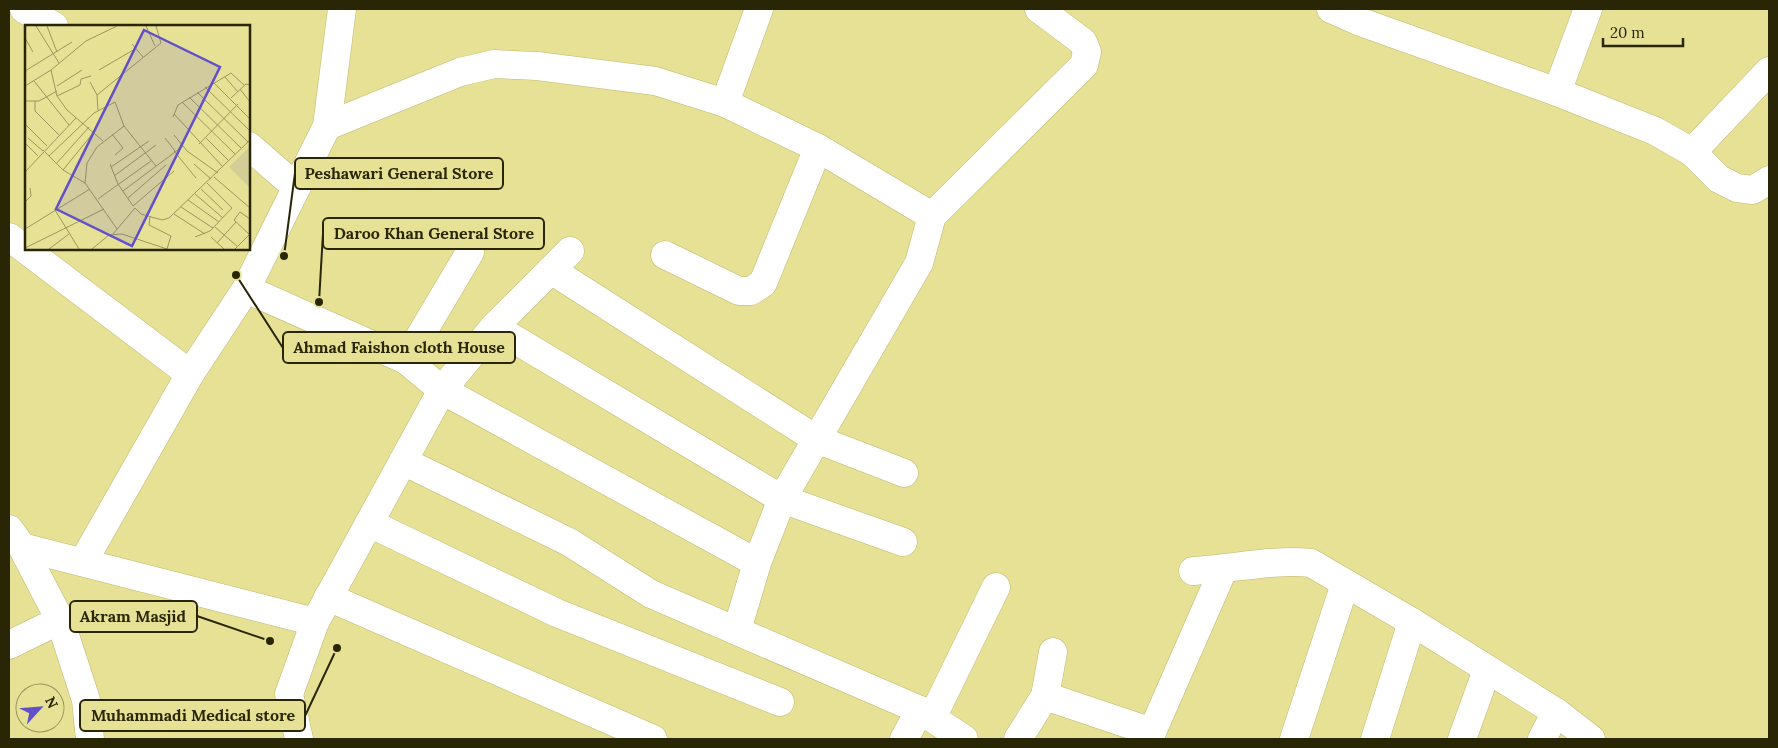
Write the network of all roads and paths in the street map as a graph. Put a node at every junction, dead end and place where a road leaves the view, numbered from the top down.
1 (24, 9) edge
2 (342, 9) edge
3 (759, 9) edge
4 (1039, 9) edge
5 (1331, 9) edge
6 (1588, 9) edge
7 (52, 25) edge
8 (1769, 71) edge
9 (1557, 92) junction
10 (724, 103) junction
11 (327, 126) junction
12 (250, 147) edge
13 (818, 148) junction
14 (1692, 152) junction
15 (1769, 180) edge
16 (296, 187) junction
17 (932, 216) junction
18 (9, 237) edge
19 (25, 249) edge
20 (26, 250) edge
21 (570, 251) dead end
22 (470, 252) dead end
23 (665, 255) dead end
24 (551, 270) junction
25 (246, 289) junction
26 (494, 327) junction
27 (406, 360) junction
28 (190, 374) junction
29 (442, 390) junction
30 (816, 440) junction
31 (403, 461) junction
32 (904, 473) dead end
33 (782, 499) junction
34 (369, 523) junction
35 (16, 538) edge
36 (903, 542) dead end
37 (83, 562) junction
38 (757, 563) junction
39 (1223, 570) junction
40 (1193, 571) dead end
41 (1345, 584) junction
42 (996, 587) dead end
43 (328, 598) junction
44 (60, 620) junction
45 (315, 622) junction
46 (1412, 622) junction
47 (736, 630) junction
48 (9, 645) edge
49 (1053, 652) dead end
50 (1487, 670) junction
51 (1045, 696) junction
52 (780, 702) dead end
53 (1556, 712) junction
54 (926, 714) junction
55 (1150, 736) edge
56 (90, 739) edge
57 (299, 739) edge
58 (653, 739) edge
59 (904, 739) edge
60 (964, 739) edge
61 (1018, 739) edge
62 (1294, 739) edge
63 (1375, 739) edge
64 (1462, 739) edge
65 (1542, 739) edge
66 (1591, 739) edge

1 - 7 street
2 - 11 street
3 - 10 street
4 - 17 street
5 - 9 street
6 - 9 street
8 - 14 street
9 - 14 street
10 - 11 street
10 - 13 street
11 - 16 street
12 - 16 street
13 - 17 street
13 - 23 street
14 - 15 street
16 - 25 street
17 - 30 street
18 - 19 street
20 - 28 street
21 - 24 street
22 - 27 street
24 - 26 street
24 - 30 street
25 - 27 street
25 - 28 street
26 - 29 street
26 - 33 street
27 - 29 street
28 - 37 street
29 - 31 street
29 - 38 street
30 - 32 street
30 - 33 street
31 - 34 street
31 - 47 street
33 - 36 street
33 - 38 street
34 - 43 street
34 - 52 street
35 - 37 street
35 - 44 street
37 - 45 street
38 - 47 street
39 - 40 street
39 - 41 street
39 - 55 street
41 - 46 street
41 - 62 street
42 - 54 street
43 - 45 street
43 - 58 street
44 - 48 street
44 - 56 street
45 - 57 street
46 - 50 street
46 - 63 street
47 - 54 street
49 - 51 street
50 - 53 street
50 - 64 street
51 - 55 street
51 - 61 street
53 - 65 street
53 - 66 street
54 - 59 street
54 - 60 street

